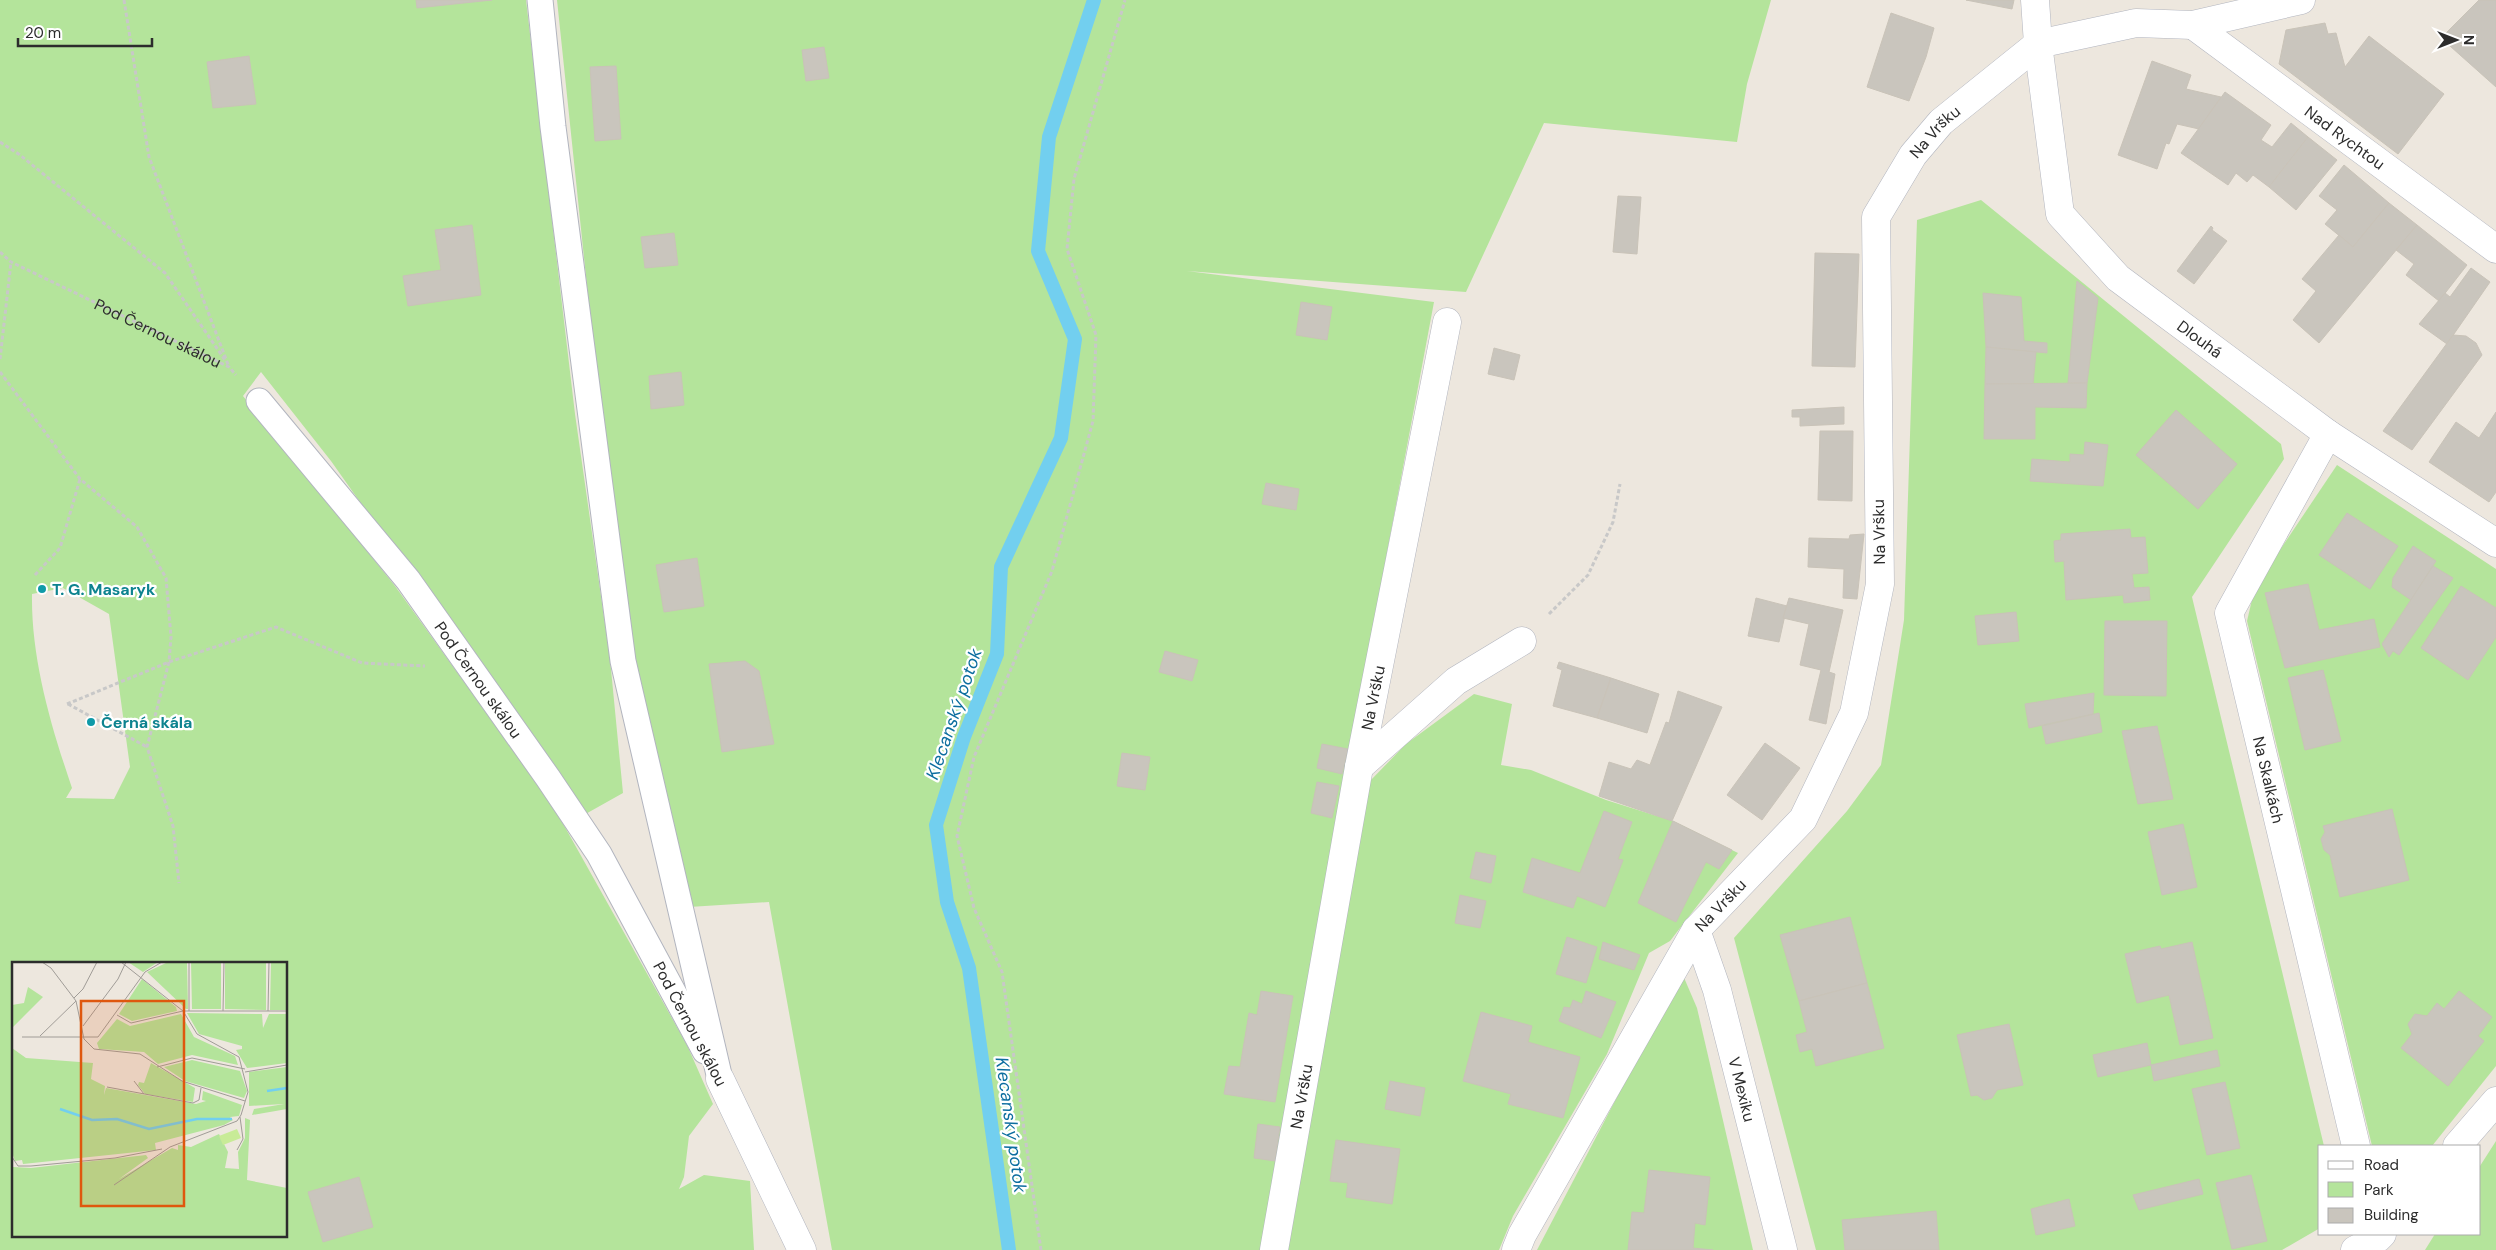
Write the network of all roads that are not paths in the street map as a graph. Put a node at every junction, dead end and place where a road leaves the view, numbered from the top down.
1 (540, 0) edge
2 (2035, 0) edge
3 (2301, 0) edge
4 (2193, 25) junction
5 (2038, 44) junction
6 (2496, 250) edge
7 (1447, 322) dead end
8 (259, 401) road end
9 (2328, 434) junction
10 (2496, 543) edge
11 (1522, 641) road end
12 (1360, 767) junction
13 (1696, 930) junction
14 (720, 1079) junction
15 (2496, 1101) edge
16 (2356, 1145) edge
17 (2458, 1145) edge
18 (802, 1250) edge
19 (1274, 1250) edge
20 (1516, 1250) edge
21 (1783, 1250) edge

1 - 14 lane
2 - 5 street, Dlouhá
3 - 4 street, Na Vršku
4 - 5 street, Na Vršku
4 - 6 street, Nad Rychtou
5 - 9 street, Dlouhá
5 - 13 street, Na Vršku
7 - 12 street, Na Vršku
8 - 14 lane, Pod Černou skálou
9 - 10 street, Dlouhá
9 - 16 street, Na Skalkách
11 - 12 street
12 - 19 street, Na Vršku
13 - 20 street, Na Vršku
13 - 21 street, V Mexiku
14 - 18 street, Pod Černou skálou
15 - 17 street

